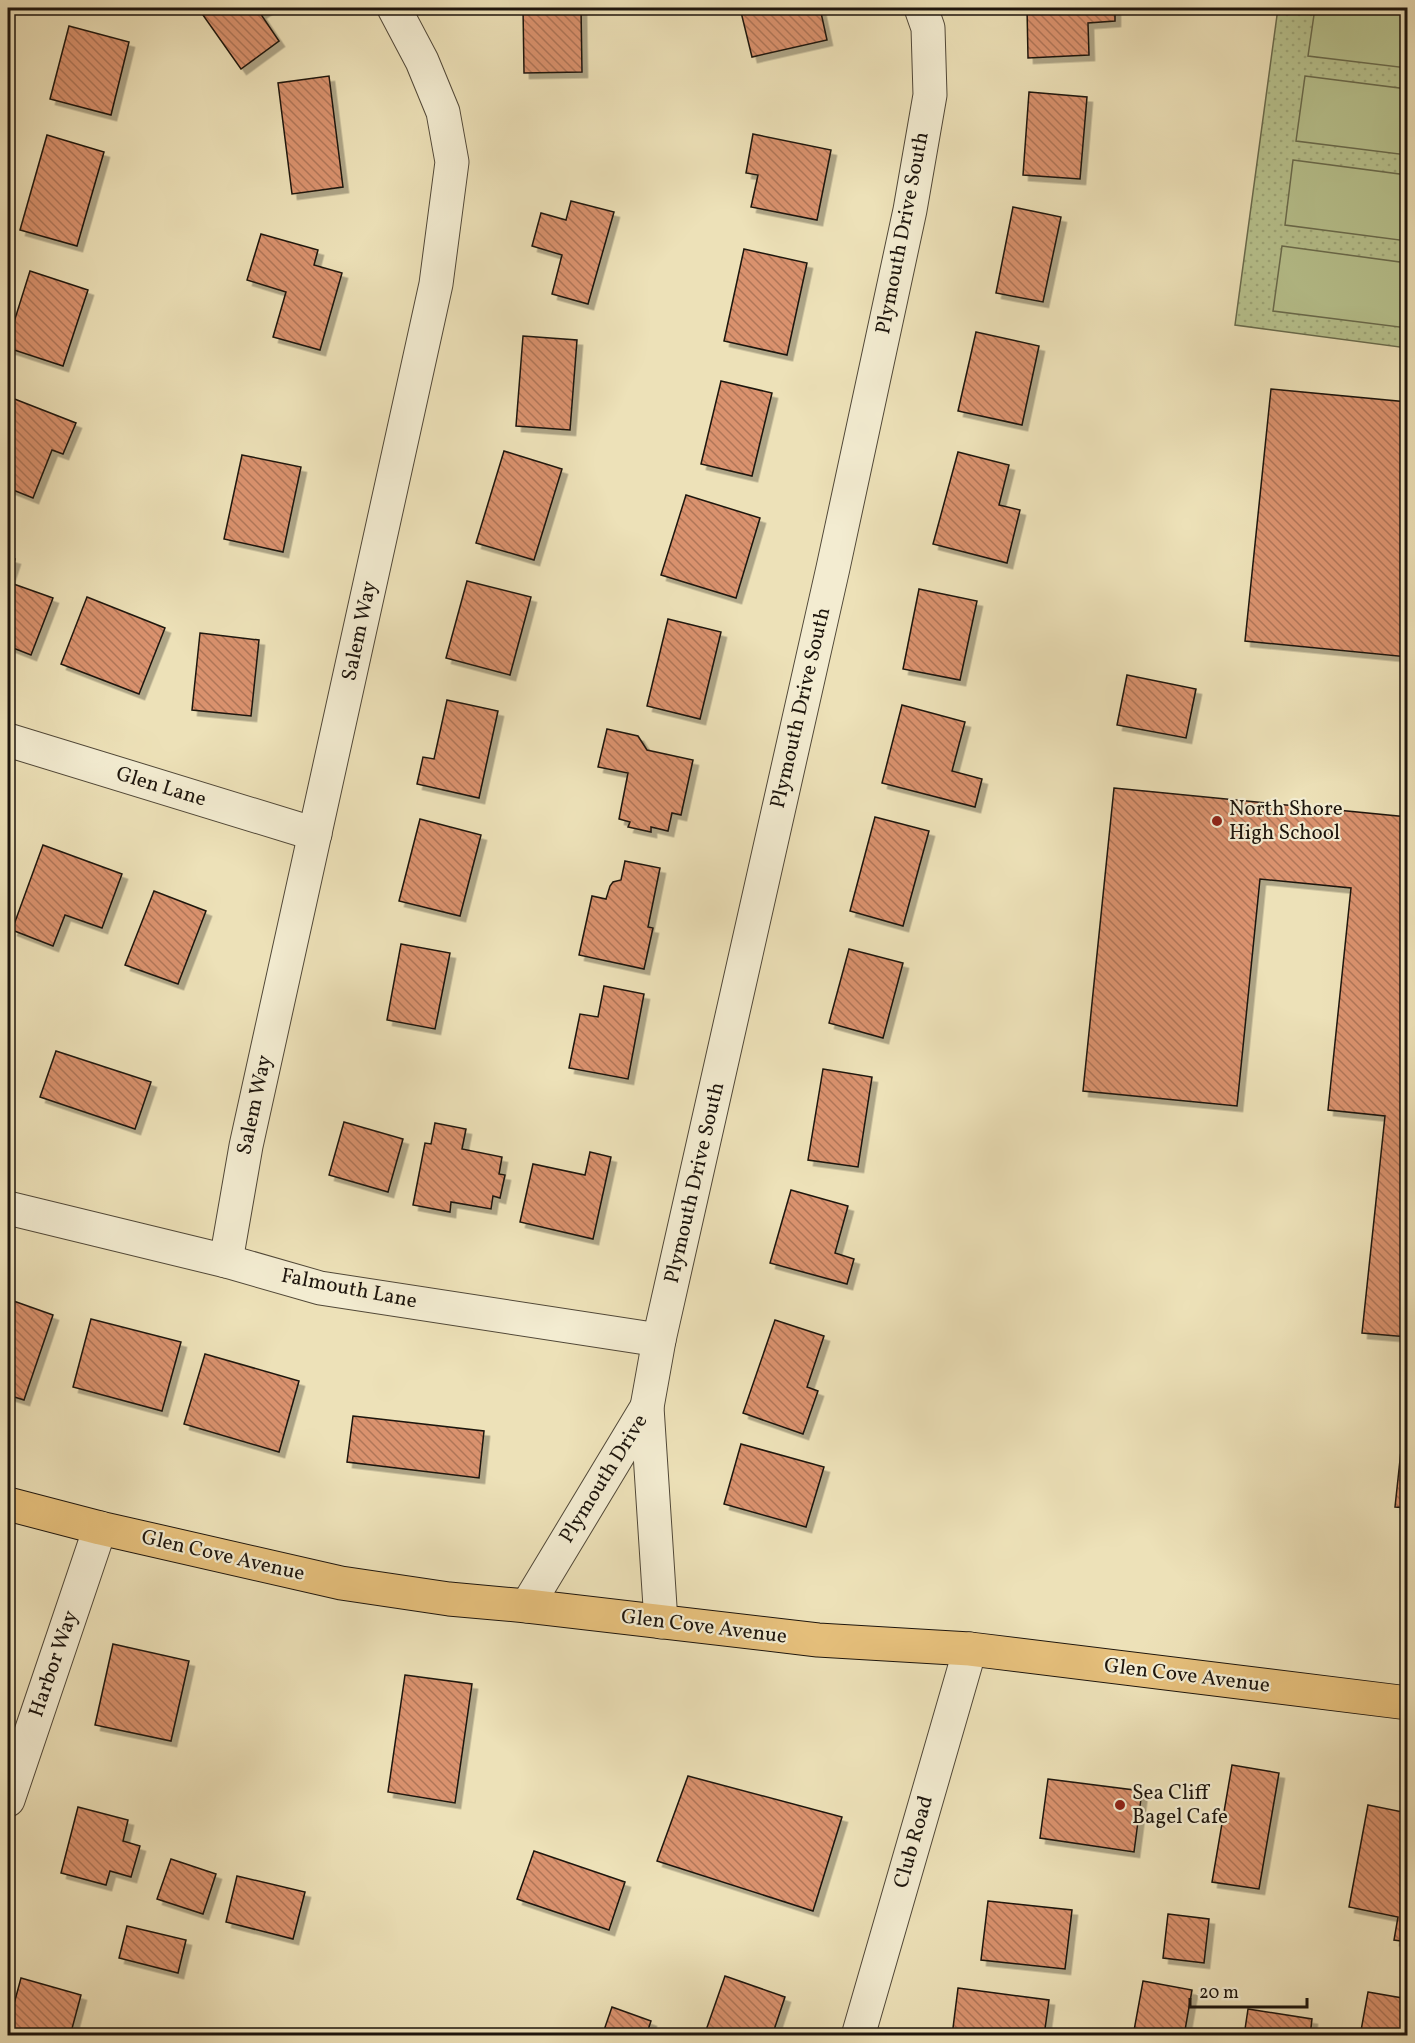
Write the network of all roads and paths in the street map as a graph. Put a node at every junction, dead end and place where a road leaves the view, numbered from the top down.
1 (394, 8) edge
2 (921, 8) edge
3 (8, 740) edge
4 (315, 834) junction
5 (8, 1208) edge
6 (226, 1261) junction
7 (660, 1340) junction
8 (647, 1407) junction
9 (8, 1504) edge
10 (100, 1528) junction
11 (527, 1606) junction
12 (661, 1622) junction
13 (970, 1648) junction
14 (1407, 1703) edge
15 (8, 1800) edge
16 (858, 2036) edge

1 - 4 street, Salem Way
2 - 7 street, Plymouth Drive South
3 - 4 street, Glen Lane
4 - 6 street, Salem Way
5 - 6 street, Falmouth Lane
6 - 7 street, Falmouth Lane
7 - 8 street, Plymouth Drive South
8 - 11 street, Plymouth Drive
8 - 12 street, Plymouth Drive
9 - 10 main road, Glen Cove Avenue
10 - 11 main road, Glen Cove Avenue
10 - 15 street, Harbor Way
11 - 12 main road, Glen Cove Avenue
12 - 13 main road, Glen Cove Avenue
13 - 14 main road, Glen Cove Avenue
13 - 16 street, Club Road

